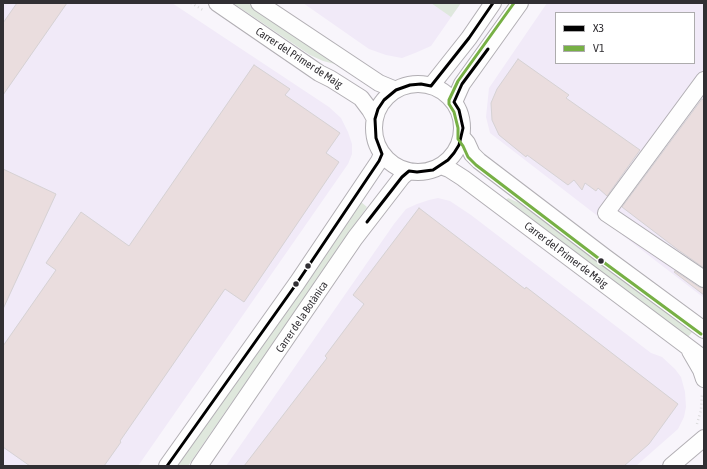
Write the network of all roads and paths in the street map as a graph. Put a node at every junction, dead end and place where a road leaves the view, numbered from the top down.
1 (217, 3) edge
2 (259, 3) edge
3 (493, 3) edge
4 (520, 3) edge
5 (704, 80) edge
6 (431, 86) junction
7 (396, 90) junction
8 (454, 102) junction
9 (375, 119) junction
10 (462, 137) junction
11 (382, 154) junction
12 (441, 166) junction
13 (409, 171) junction
14 (704, 279) edge
15 (704, 330) edge
16 (688, 348) junction
17 (704, 359) edge
18 (704, 379) edge
19 (704, 423) edge
20 (703, 438) edge
21 (167, 466) edge
22 (199, 466) edge
23 (671, 466) edge

1 - 9 street, Carrer del Primer de Maig
2 - 7 street, Carrer del Primer de Maig
3 - 6 street
4 - 8 street
5 - 14 street
6 - 7 street
6 - 8 street
7 - 9 street
8 - 10 street
9 - 11 street
10 - 12 street
10 - 15 street, Carrer del Primer de Maig
11 - 13 street
11 - 21 street
12 - 13 street
12 - 16 street, Carrer del Primer de Maig
13 - 22 street, Carrer de la Botànica
16 - 17 street, Carrer del Primer de Maig
16 - 18 street, Carrer del Primer de Maig
19 - 20 street
20 - 23 street

